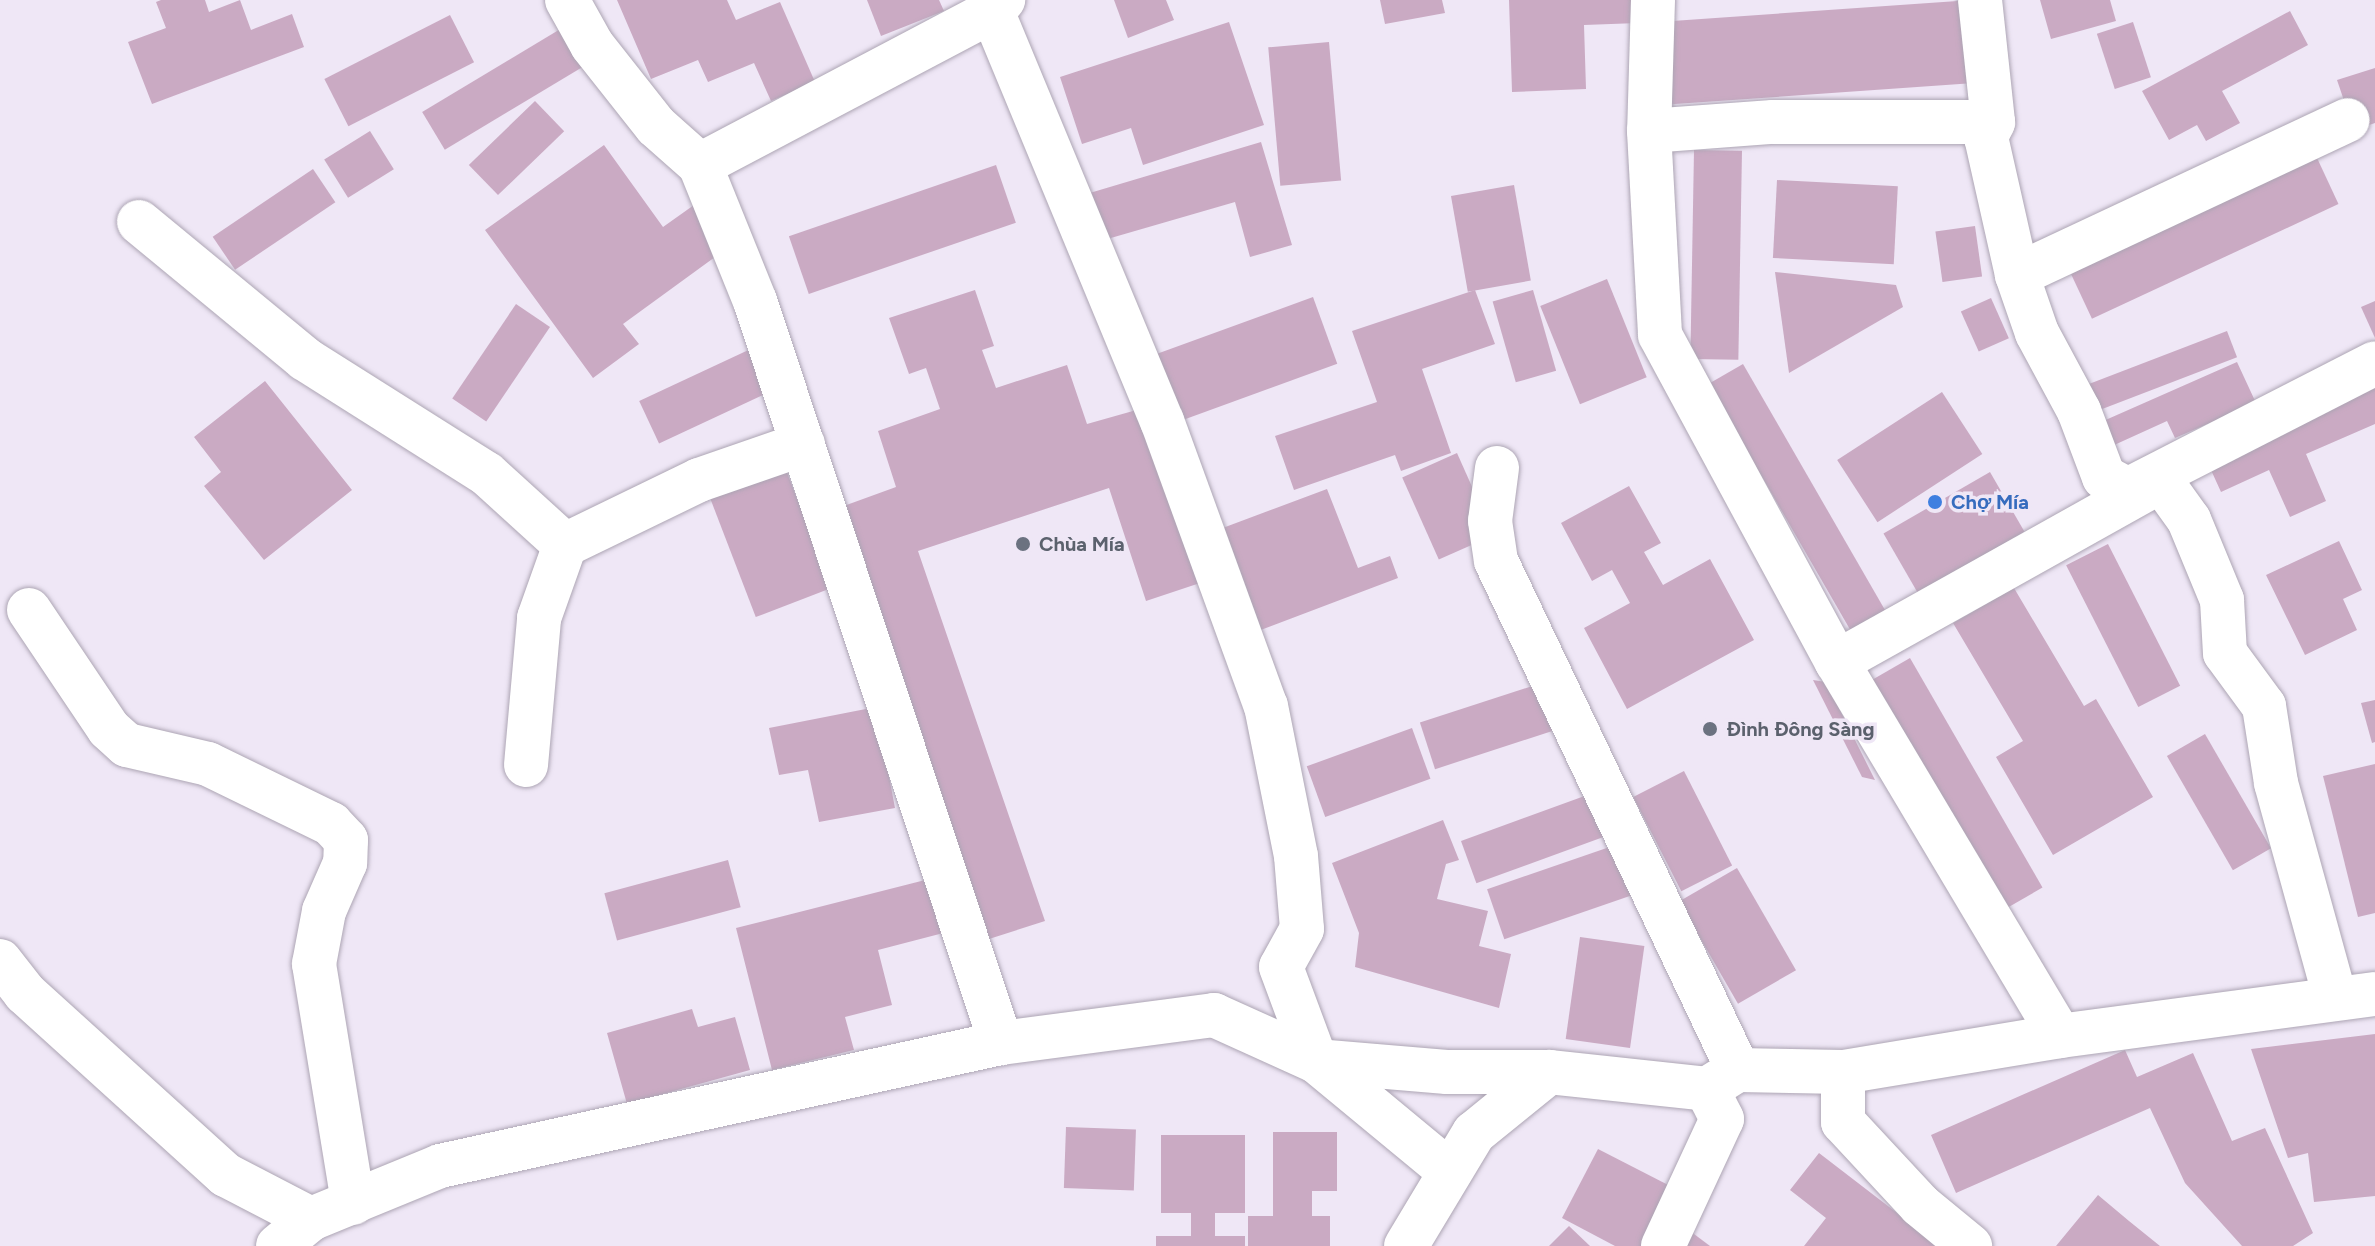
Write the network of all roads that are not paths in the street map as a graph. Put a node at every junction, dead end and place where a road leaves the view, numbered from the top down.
1 (567, 0) edge
2 (1653, 0) edge
3 (1980, 0) edge
4 (998, 6) edge
5 (2348, 120) dead end
6 (1993, 122) junction
7 (1649, 131) junction
8 (700, 165) junction
9 (139, 222) dead end
10 (2017, 275) junction
11 (2375, 363) edge
12 (803, 444) junction
13 (1497, 468) dead end
14 (2149, 483) junction
15 (565, 545) junction
16 (29, 610) dead end
17 (1837, 662) junction
18 (526, 765) dead end
19 (0, 961) edge
20 (2355, 996) edge
21 (2060, 1036) junction
22 (1001, 1043) junction
23 (1316, 1061) junction
24 (1549, 1072) junction
25 (1843, 1072) junction
26 (1723, 1079) junction
27 (1450, 1172) junction
28 (353, 1203) junction
29 (295, 1233) edge
30 (1406, 1246) edge
31 (1663, 1246) edge
32 (1970, 1246) edge

1 - 8 street
2 - 7 street
3 - 6 street
4 - 8 street
4 - 23 street
5 - 10 street
6 - 7 street
6 - 10 street
7 - 17 street
8 - 12 street
9 - 15 street
10 - 14 street
11 - 14 street
12 - 15 street
12 - 22 street
13 - 26 street
14 - 17 street
14 - 20 street
15 - 18 street
16 - 28 street
17 - 21 street
19 - 29 street
20 - 21 street
21 - 25 street
22 - 23 street
22 - 28 street
23 - 24 street
23 - 27 street
24 - 26 street
24 - 27 street
25 - 26 street
25 - 32 street
26 - 31 street
27 - 30 street
28 - 29 street

